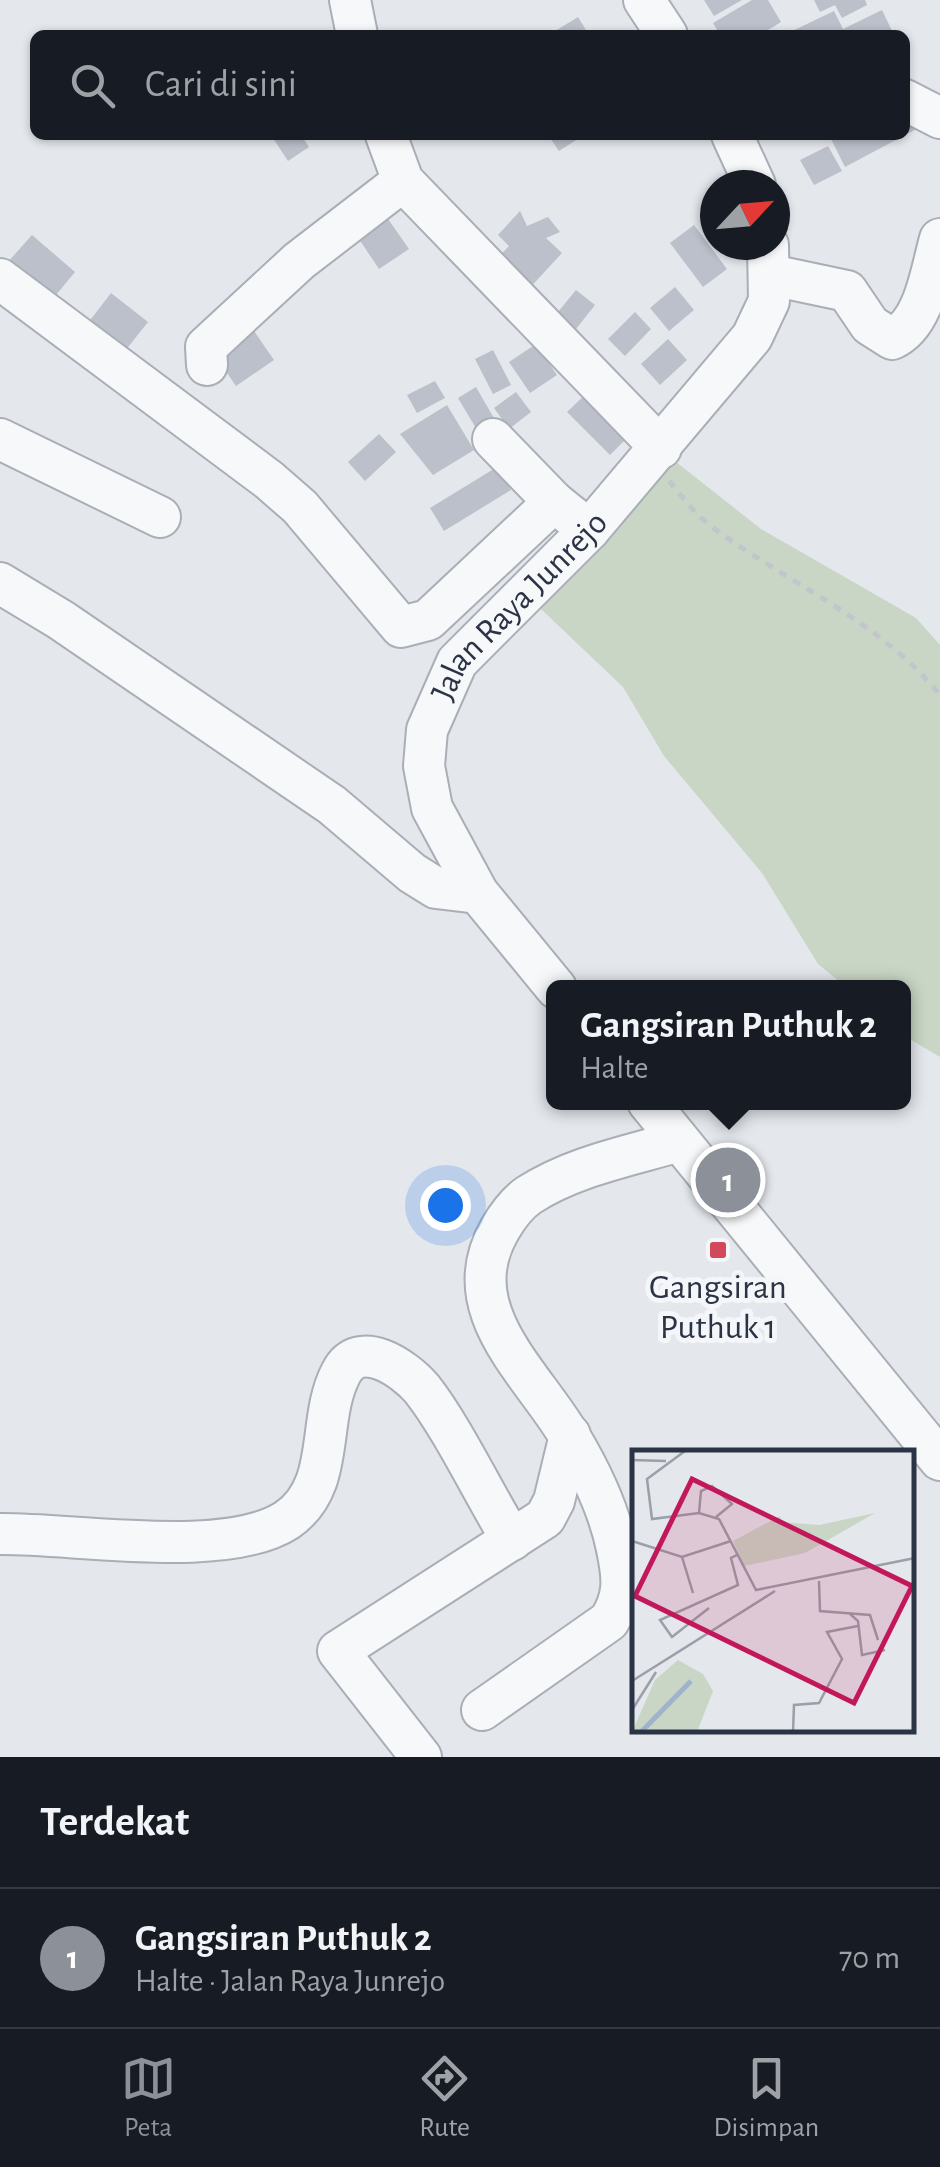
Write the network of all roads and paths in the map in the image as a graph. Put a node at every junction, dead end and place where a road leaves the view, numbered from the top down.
1 (350, 0) edge
2 (644, 0) edge
3 (357, 30) edge
4 (664, 30) edge
5 (910, 103) edge
6 (940, 118) edge
7 (388, 140) edge
8 (403, 181) junction
9 (940, 239) edge
10 (770, 260) edge
11 (0, 279) edge
12 (207, 365) dead end
13 (0, 439) edge
14 (493, 439) dead end
15 (655, 454) junction
16 (554, 502) junction
17 (160, 517) dead end
18 (589, 530) junction
19 (0, 583) edge
20 (940, 695) edge
21 (478, 893) junction
22 (549, 980) edge
23 (654, 1110) edge
24 (680, 1142) junction
25 (570, 1436) junction
26 (940, 1460) edge
27 (0, 1534) edge
28 (512, 1540) junction
29 (482, 1710) dead end
30 (422, 1757) edge

1 - 3 street
2 - 4 street
5 - 6 street
7 - 8 street
8 - 12 street
8 - 15 street
9 - 10 street
10 - 15 street, Jalan Raya Junrejo
11 - 16 street
13 - 17 street
14 - 16 street
15 - 18 street, Jalan Raya Junrejo
15 - 20 path
16 - 18 street
18 - 21 street, Jalan Raya Junrejo
19 - 21 street
21 - 22 street, Jalan Raya Junrejo
23 - 24 street
24 - 25 street
24 - 26 street
25 - 28 street
25 - 29 street
27 - 28 street
28 - 30 street

